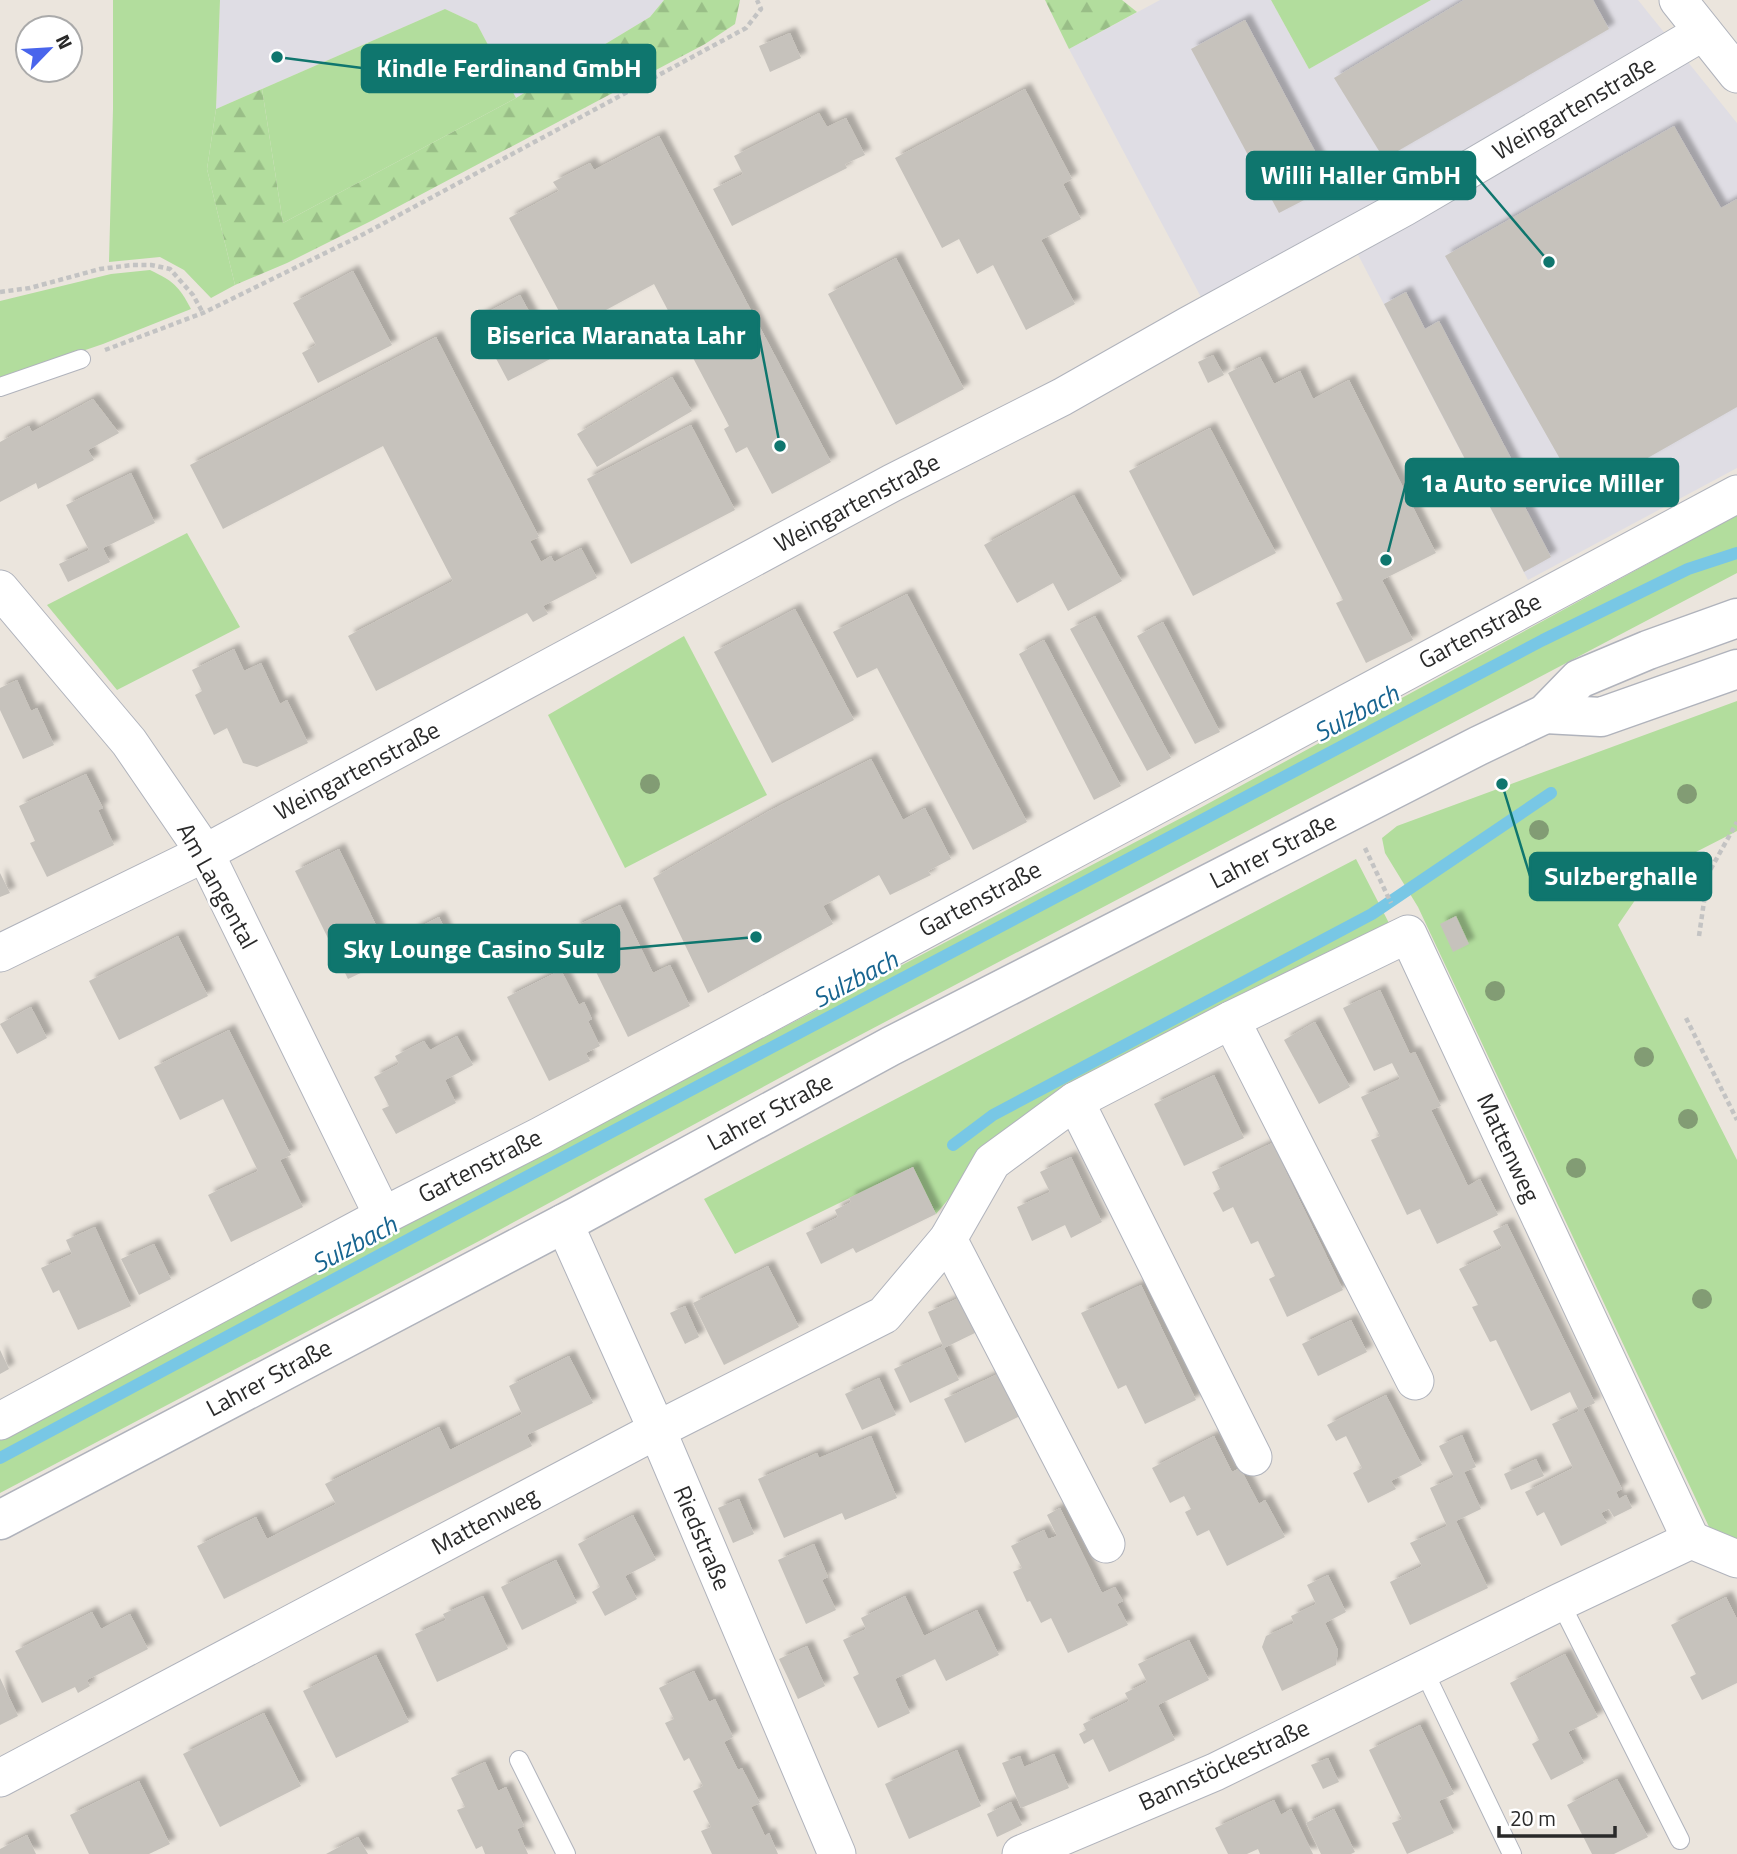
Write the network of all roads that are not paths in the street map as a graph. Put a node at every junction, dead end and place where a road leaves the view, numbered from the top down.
1 (1678, 0) edge
2 (1703, 32) junction
3 (1737, 74) edge
4 (81, 359) road end
5 (0, 387) edge
6 (1737, 494) edge
7 (0, 590) edge
8 (1737, 618) edge
9 (1737, 669) edge
10 (1545, 714) junction
11 (205, 853) junction
12 (0, 953) edge
13 (1231, 1020) junction
14 (1075, 1101) junction
15 (383, 1216) junction
16 (564, 1223) junction
17 (948, 1239) junction
18 (1415, 1381) dead end
19 (0, 1421) edge
20 (657, 1430) junction
21 (1253, 1457) dead end
22 (0, 1520) edge
23 (1691, 1540) junction
24 (1106, 1544) dead end
25 (1737, 1559) edge
26 (1560, 1602) junction
27 (1423, 1670) junction
28 (519, 1760) dead end
29 (0, 1778) edge
30 (1680, 1840) dead end
31 (566, 1854) edge
32 (837, 1854) edge
33 (1021, 1854) edge
34 (1512, 1854) edge

1 - 2 street
2 - 3 street
2 - 11 street, Weingartenstraße
4 - 5 lane
6 - 15 street, Gartenstraße
7 - 11 street, Am Langental
8 - 10 street, Lahrer Straße
9 - 10 street, Lahrer Straße
10 - 16 street, Lahrer Straße
11 - 12 street, Weingartenstraße
11 - 15 street, Am Langental
13 - 14 street, Mattenweg
13 - 18 street
13 - 23 street, Mattenweg
14 - 17 street, Mattenweg
14 - 21 street
15 - 19 street, Gartenstraße
16 - 20 street, Riedstraße
16 - 22 street, Lahrer Straße
17 - 20 street, Mattenweg
17 - 24 street
20 - 29 street, Mattenweg
20 - 32 street, Riedstraße
23 - 25 street
23 - 26 street, Bannstöckestraße
26 - 27 street, Bannstöckestraße
26 - 30 lane
27 - 33 street, Bannstöckestraße
27 - 34 lane
28 - 31 lane

